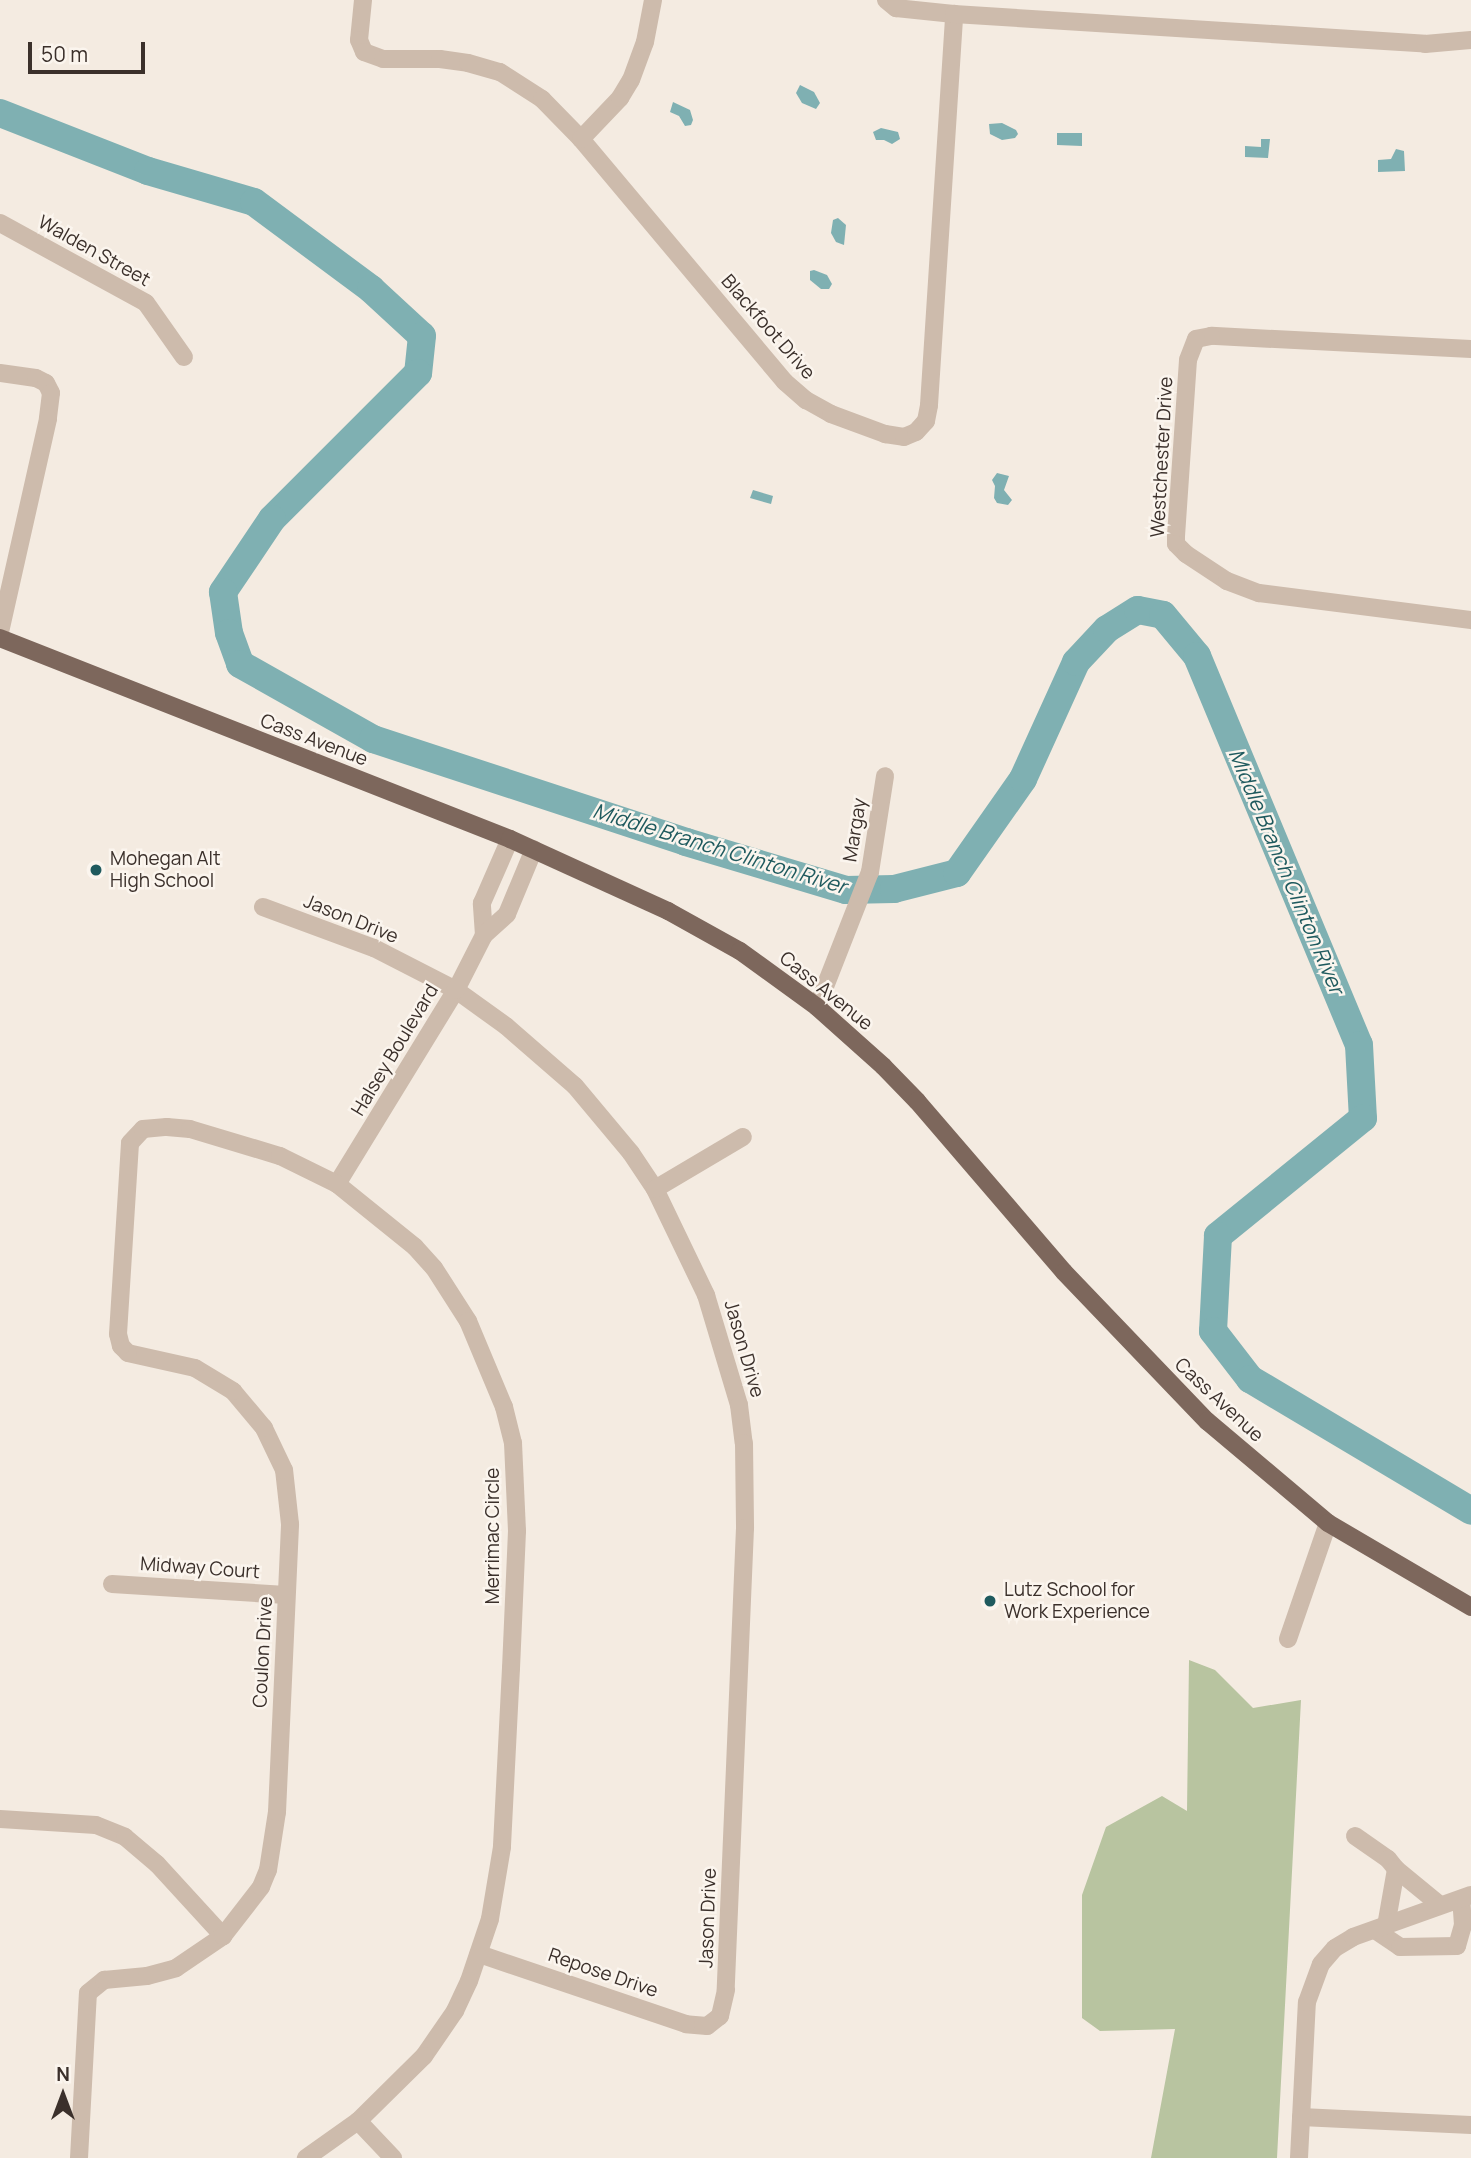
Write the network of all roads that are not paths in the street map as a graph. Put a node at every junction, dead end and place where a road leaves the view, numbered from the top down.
1 (363, 0) edge
2 (653, 0) edge
3 (886, 0) edge
4 (954, 14) junction
5 (1471, 40) edge
6 (581, 139) junction
7 (0, 223) edge
8 (1471, 349) edge
9 (184, 357) dead end
10 (0, 373) edge
11 (1471, 620) edge
12 (0, 632) edge
13 (0, 638) edge
14 (885, 776) dead end
15 (510, 839) junction
16 (534, 849) junction
17 (263, 907) dead end
18 (484, 935) junction
19 (456, 990) junction
20 (817, 1007) junction
21 (134, 1135) joint
22 (743, 1137) dead end
23 (337, 1184) junction
24 (655, 1188) junction
25 (1328, 1523) junction
26 (112, 1584) dead end
27 (286, 1595) junction
28 (1471, 1607) edge
29 (1288, 1639) dead end
30 (0, 1819) edge
31 (1355, 1836) dead end
32 (1396, 1869) junction
33 (1466, 1897) edge
34 (1440, 1905) junction
35 (1380, 1928) junction
36 (223, 1936) junction
37 (479, 1954) junction
38 (714, 2023) joint
39 (1301, 2117) junction
40 (358, 2122) junction
41 (1471, 2125) edge
42 (79, 2158) edge
43 (306, 2158) edge
44 (393, 2158) edge
45 (1299, 2158) edge

1 - 6 street, Blackfoot Drive
2 - 6 street
3 - 4 street
4 - 5 street
4 - 6 street, Blackfoot Drive
7 - 9 street, Walden Street
8 - 11 street, Westchester Drive
10 - 12 street
13 - 15 main road, Cass Avenue
14 - 20 street, Margay
15 - 16 main road, Cass Avenue
15 - 18 street, Halsey Boulevard
16 - 18 street, Halsey Boulevard
16 - 20 main road, Cass Avenue
17 - 19 street, Jason Drive
18 - 19 street, Halsey Boulevard
19 - 23 street, Halsey Boulevard
19 - 24 street, Jason Drive
20 - 25 main road, Cass Avenue
21 - 23 street, Merrimac Circle
21 - 27 street, Coulon Drive
22 - 24 street
23 - 37 street, Merrimac Circle
24 - 38 street, Jason Drive
25 - 28 main road, Cass Avenue
25 - 29 street
26 - 27 street, Midway Court
27 - 36 street, Coulon Drive
30 - 36 street
31 - 32 street
32 - 34 street
32 - 35 street
33 - 34 street
33 - 35 street
34 - 35 street
35 - 39 street
36 - 42 street, Coulon Drive
37 - 38 street, Repose Drive
37 - 40 street, Merrimac Circle
39 - 41 street
39 - 45 street
40 - 43 street, Merrimac Circle
40 - 44 street

